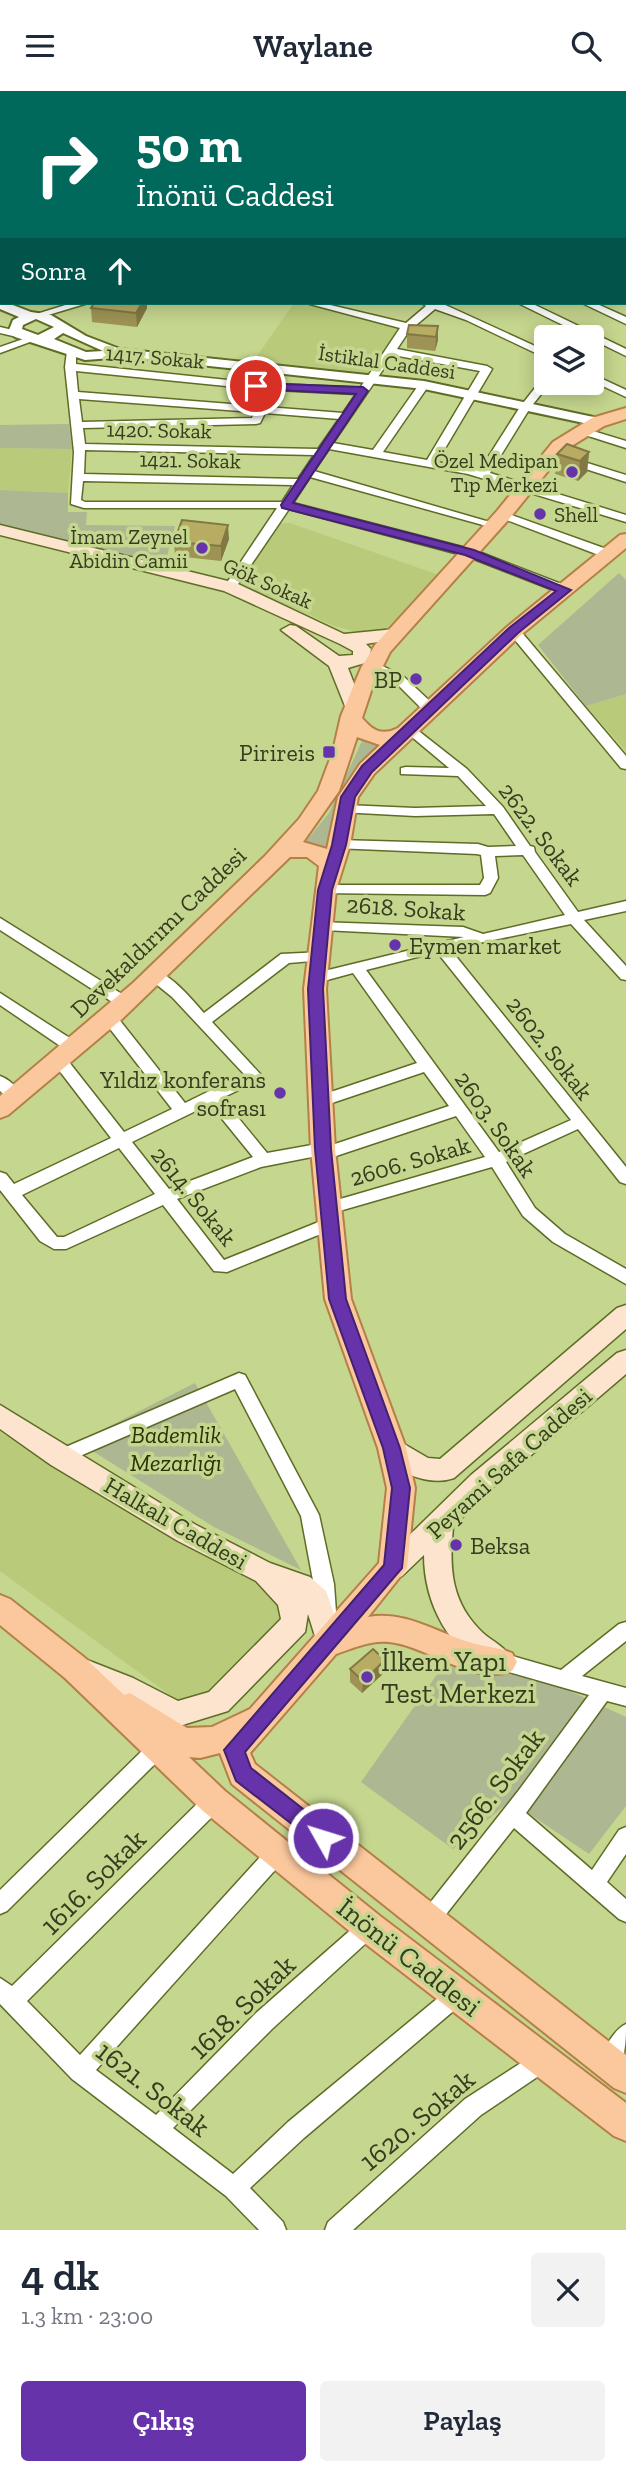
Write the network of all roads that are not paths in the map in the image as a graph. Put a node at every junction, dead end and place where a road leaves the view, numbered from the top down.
1 (2, 305) edge
2 (78, 305) edge
3 (82, 305) edge
4 (319, 305) edge
5 (430, 305) edge
6 (437, 305) edge
7 (527, 305) edge
8 (591, 305) edge
9 (626, 321) edge
10 (24, 324) junction
11 (59, 324) junction
12 (408, 327) junction
13 (0, 330) edge
14 (37, 339) junction
15 (534, 349) edge
16 (0, 350) edge
17 (390, 351) junction
18 (71, 353) junction
19 (125, 353) junction
20 (626, 353) edge
21 (86, 356) junction
22 (70, 367) junction
23 (372, 377) junction
24 (604, 383) edge
25 (424, 385) junction
26 (363, 391) junction
27 (626, 394) edge
28 (74, 395) junction
29 (535, 395) edge
30 (473, 396) junction
31 (525, 407) junction
32 (261, 409) junction
33 (626, 413) edge
34 (345, 416) junction
35 (598, 422) junction
36 (76, 425) junction
37 (583, 432) junction
38 (626, 445) edge
39 (79, 447) junction
40 (323, 449) junction
41 (376, 454) junction
42 (552, 454) junction
43 (430, 464) junction
44 (483, 475) junction
45 (78, 477) junction
46 (304, 477) junction
47 (626, 479) edge
48 (524, 486) junction
49 (286, 505) junction
50 (626, 519) edge
51 (499, 520) junction
52 (0, 530) edge
53 (626, 540) edge
54 (0, 544) edge
55 (470, 553) junction
56 (608, 554) junction
57 (105, 561) junction
58 (230, 587) junction
59 (565, 590) junction
60 (513, 631) junction
61 (395, 634) junction
62 (346, 640) junction
63 (333, 660) junction
64 (371, 665) junction
65 (430, 709) junction
66 (353, 712) junction
67 (409, 730) junction
68 (626, 765) edge
69 (406, 771) dead end
70 (462, 772) junction
71 (345, 809) junction
72 (498, 810) junction
73 (529, 850) junction
74 (282, 851) junction
75 (488, 852) junction
76 (332, 867) junction
77 (626, 906) edge
78 (575, 919) junction
79 (0, 923) edge
80 (323, 925) junction
81 (487, 938) junction
82 (440, 946) junction
83 (317, 967) junction
84 (358, 968) junction
85 (626, 975) edge
86 (156, 976) junction
87 (0, 998) edge
88 (117, 1010) junction
89 (203, 1021) junction
90 (67, 1054) junction
91 (427, 1065) junction
92 (5, 1096) edge
93 (212, 1096) junction
94 (321, 1101) junction
95 (458, 1109) junction
96 (182, 1110) junction
97 (580, 1122) junction
98 (120, 1140) junction
99 (324, 1152) junction
100 (264, 1160) junction
101 (496, 1160) junction
102 (0, 1178) edge
103 (626, 1178) edge
104 (13, 1192) junction
105 (168, 1196) junction
106 (330, 1217) junction
107 (626, 1277) edge
108 (626, 1315) edge
109 (626, 1360) edge
110 (0, 1415) edge
111 (391, 1448) junction
112 (60, 1457) junction
113 (440, 1524) junction
114 (393, 1568) junction
115 (262, 1572) junction
116 (0, 1608) edge
117 (626, 1630) edge
118 (330, 1643) junction
119 (502, 1662) junction
120 (75, 1668) junction
121 (564, 1679) junction
122 (603, 1691) junction
123 (626, 1697) edge
124 (264, 1713) junction
125 (156, 1749) junction
126 (214, 1801) junction
127 (512, 1814) junction
128 (626, 1837) edge
129 (278, 1852) junction
130 (594, 1884) junction
131 (0, 1904) edge
132 (626, 1912) edge
133 (429, 1920) junction
134 (369, 1927) junction
135 (6, 1995) edge
136 (457, 1995) junction
137 (626, 2035) edge
138 (541, 2061) junction
139 (617, 2069) edge
140 (80, 2071) junction
141 (626, 2124) edge
142 (156, 2130) junction
143 (234, 2189) junction
144 (270, 2228) edge
145 (336, 2230) edge

1 - 10 street
2 - 10 street
3 - 11 street
4 - 12 street
5 - 12 street
6 - 15 street
7 - 20 street
8 - 9 street
10 - 11 street, İstiklal Caddesi
10 - 13 street
10 - 14 street, İstiklal Caddesi
10 - 16 street
11 - 14 street
11 - 19 street, İstiklal Caddesi
12 - 17 street
14 - 16 street
14 - 18 street, İstiklal Caddesi
17 - 23 street
17 - 30 street
18 - 21 street, İstiklal Caddesi
18 - 22 street
19 - 21 street, İstiklal Caddesi
19 - 23 street, İstiklal Caddesi
21 - 22 street
22 - 26 street, 1417. Sokak
22 - 28 street
23 - 25 street, İstiklal Caddesi
23 - 26 street
24 - 27 street
25 - 30 street, İstiklal Caddesi
25 - 41 street
26 - 34 street
28 - 32 street
28 - 36 street
29 - 31 street
30 - 31 street, İstiklal Caddesi
30 - 43 street
31 - 35 street, İstiklal Caddesi
31 - 44 street
32 - 34 street
32 - 36 street
33 - 35 main road
34 - 40 street
35 - 37 main road
36 - 39 street
37 - 38 street
37 - 42 main road
39 - 40 street, 1420. Sokak
39 - 45 street
40 - 41 street, 1420. Sokak
40 - 46 street
41 - 43 street, 1420. Sokak
42 - 47 street
42 - 48 main road
43 - 44 street, 1420. Sokak
44 - 48 street, 1420. Sokak
45 - 46 street, 1421. Sokak
45 - 49 street
46 - 49 street
46 - 51 street, 1421. Sokak
48 - 50 street, 1420. Sokak
48 - 51 main road
49 - 55 street
49 - 58 street
51 - 55 main road
51 - 56 street, 1421. Sokak
52 - 57 main road, Gök Sokak
53 - 56 main road
54 - 57 main road, Gök Sokak
55 - 59 street
55 - 61 main road
56 - 59 main road
57 - 58 main road, Gök Sokak
57 - 63 main road, Gök Sokak
58 - 62 main road, Gök Sokak
59 - 60 main road
60 - 65 main road
60 - 68 street
61 - 62 main road, Gök Sokak
61 - 64 main road
62 - 63 main road
63 - 66 main road, Gök Sokak
64 - 65 street
64 - 66 main road
65 - 67 main road
66 - 67 main road
66 - 74 main road, Devekaldırımı Caddesi
67 - 70 street, 2622. Sokak
67 - 71 main road
69 - 70 street
70 - 72 street, 2622. Sokak
71 - 72 street
71 - 76 main road
72 - 73 street, 2622. Sokak
73 - 75 street
73 - 78 street, 2622. Sokak
74 - 76 main road
74 - 86 main road, Devekaldırımı Caddesi
75 - 76 street
75 - 76 street
76 - 80 main road
77 - 78 street
78 - 81 street
78 - 85 street, 2622. Sokak
79 - 88 street
80 - 81 street, 2618. Sokak
80 - 83 main road
81 - 82 street
82 - 84 street
82 - 97 street, 2602. Sokak
83 - 84 street
83 - 89 street
83 - 94 main road
84 - 91 street, 2603. Sokak
86 - 88 main road, Devekaldırımı Caddesi
86 - 89 street
87 - 90 street, 2614. Sokak
88 - 90 main road, Devekaldırımı Caddesi
88 - 96 street
89 - 93 street
90 - 92 main road, Devekaldırımı Caddesi
90 - 98 street, 2614. Sokak
91 - 94 street
91 - 95 street, 2603. Sokak
93 - 96 street
93 - 100 street
94 - 99 main road
95 - 99 street
95 - 101 street, 2603. Sokak
96 - 98 street
97 - 101 street, 2606. Sokak
97 - 103 street, 2602. Sokak
98 - 104 street
98 - 105 street, 2614. Sokak
99 - 100 street
99 - 106 main road
100 - 105 street
101 - 106 street, 2606. Sokak
101 - 107 street, 2603. Sokak
102 - 104 street
104 - 105 street
105 - 106 street, 2614. Sokak
106 - 111 main road
108 - 111 main road, Peyami Safa Caddesi
109 - 113 main road, Peyami Safa Caddesi
110 - 112 main road, Halkalı Caddesi
111 - 114 main road, Peyami Safa Caddesi
112 - 115 main road, Halkalı Caddesi
112 - 118 street
113 - 114 main road, Peyami Safa Caddesi
113 - 119 main road
114 - 118 main road, Peyami Safa Caddesi
115 - 118 main road, Halkalı Caddesi
115 - 120 main road, İnönü Caddesi
116 - 120 main road, İnönü Caddesi
117 - 121 street
118 - 119 main road
118 - 124 main road, Peyami Safa Caddesi
119 - 121 street
120 - 124 main road
120 - 125 main road, İnönü Caddesi
121 - 122 street
122 - 123 street
122 - 127 street, 2566. Sokak
124 - 133 main road, İnönü Caddesi
125 - 126 main road, İnönü Caddesi
125 - 131 street
126 - 129 main road, İnönü Caddesi
126 - 135 street, 1616. Sokak
127 - 130 street
127 - 133 street, 2566. Sokak
128 - 130 street
129 - 134 main road, İnönü Caddesi
129 - 140 street
130 - 132 street
133 - 139 main road, İnönü Caddesi
134 - 136 main road, İnönü Caddesi
134 - 142 street, 1618. Sokak
135 - 140 street, 1621. Sokak
136 - 138 main road, İnönü Caddesi
136 - 143 street
137 - 139 street
138 - 141 main road, İnönü Caddesi
138 - 145 street, 1620. Sokak
140 - 142 street, 1621. Sokak
142 - 143 street, 1621. Sokak
143 - 144 street, 1621. Sokak

